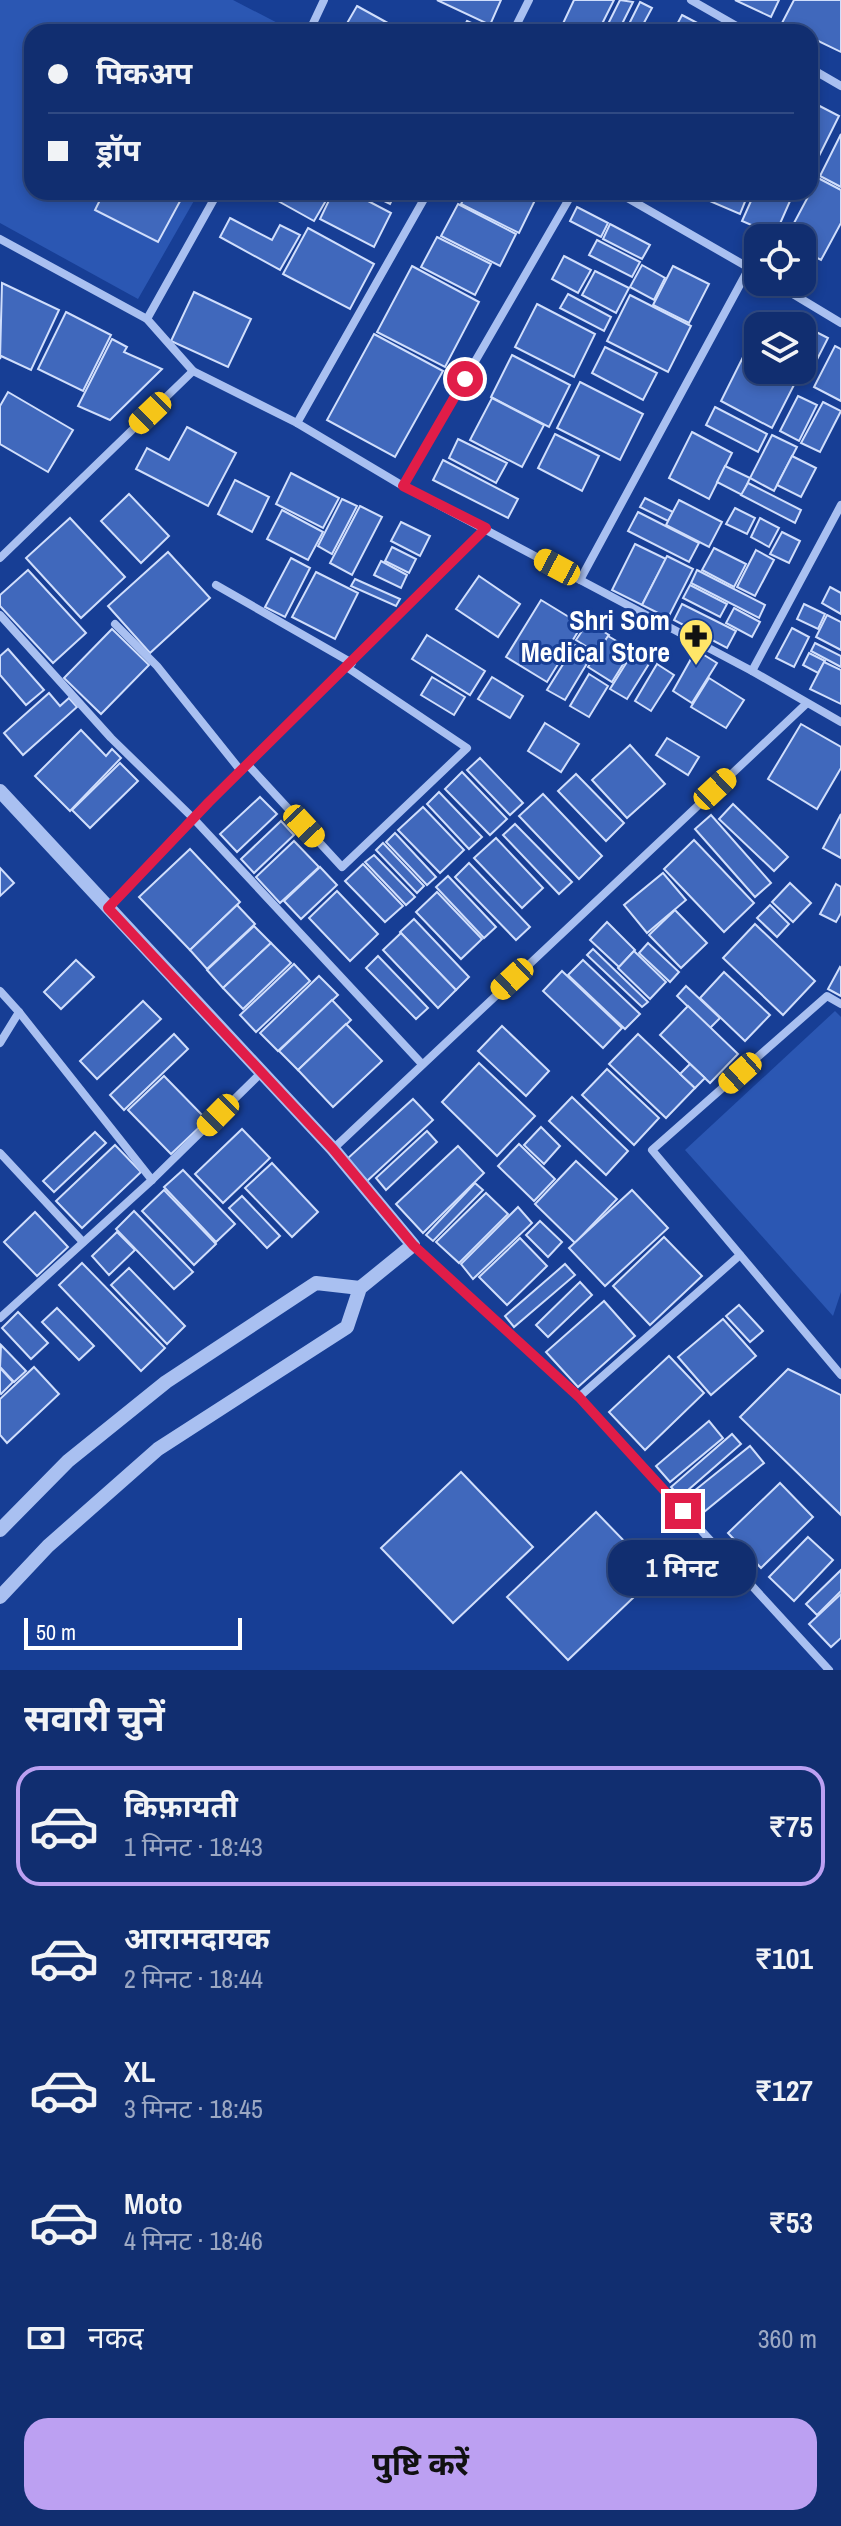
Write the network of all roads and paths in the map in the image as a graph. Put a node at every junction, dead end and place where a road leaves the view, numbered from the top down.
1 (324, 0) edge
2 (529, 0) edge
3 (691, 0) edge
4 (313, 24) edge
5 (517, 24) edge
6 (733, 24) edge
7 (818, 73) edge
8 (841, 86) edge
9 (214, 200) edge
10 (423, 200) edge
11 (568, 200) edge
12 (631, 200) edge
13 (0, 239) edge
14 (744, 265) edge
15 (744, 277) edge
16 (796, 296) edge
17 (147, 319) junction
18 (841, 323) edge
19 (193, 371) junction
20 (297, 423) junction
21 (403, 486) junction
22 (841, 505) edge
23 (486, 528) junction
24 (0, 558) edge
25 (580, 580) junction
26 (216, 585) dead end
27 (0, 615) edge
28 (115, 624) dead end
29 (350, 665) junction
30 (752, 671) junction
31 (806, 704) junction
32 (841, 722) edge
33 (244, 768) junction
34 (0, 791) edge
35 (193, 818) junction
36 (108, 908) junction
37 (0, 991) edge
38 (841, 1004) edge
39 (19, 1012) junction
40 (0, 1043) edge
41 (422, 1064) junction
42 (262, 1072) junction
43 (333, 1149) junction
44 (0, 1153) edge
45 (152, 1180) junction
46 (83, 1242) junction
47 (413, 1245) junction
48 (740, 1255) junction
49 (360, 1288) junction
50 (0, 1318) edge
51 (841, 1375) edge
52 (579, 1397) junction
53 (0, 1530) edge
54 (0, 1597) edge
55 (829, 1670) edge

1 - 4 street
2 - 5 street
3 - 6 street
7 - 8 street
9 - 17 street
10 - 20 street
11 - 21 street
12 - 14 street
13 - 17 street
15 - 25 street
16 - 18 street
17 - 19 street
19 - 20 street
19 - 24 street
20 - 21 street
21 - 23 street
22 - 30 street
23 - 25 street
23 - 29 street
25 - 30 street
26 - 29 street
27 - 35 street
28 - 33 street
29 - 33 street
29 - 33 street
30 - 31 street
31 - 32 street
31 - 41 street
33 - 35 street
34 - 36 street
35 - 36 street
35 - 41 street
36 - 42 street
37 - 39 street
38 - 48 street
39 - 40 street
39 - 45 street
41 - 43 street
42 - 43 street
42 - 45 street
43 - 47 street
44 - 46 street
45 - 46 street
46 - 50 street
47 - 49 street
47 - 52 street
48 - 51 street
48 - 52 street
49 - 53 street
49 - 54 street
52 - 55 street

